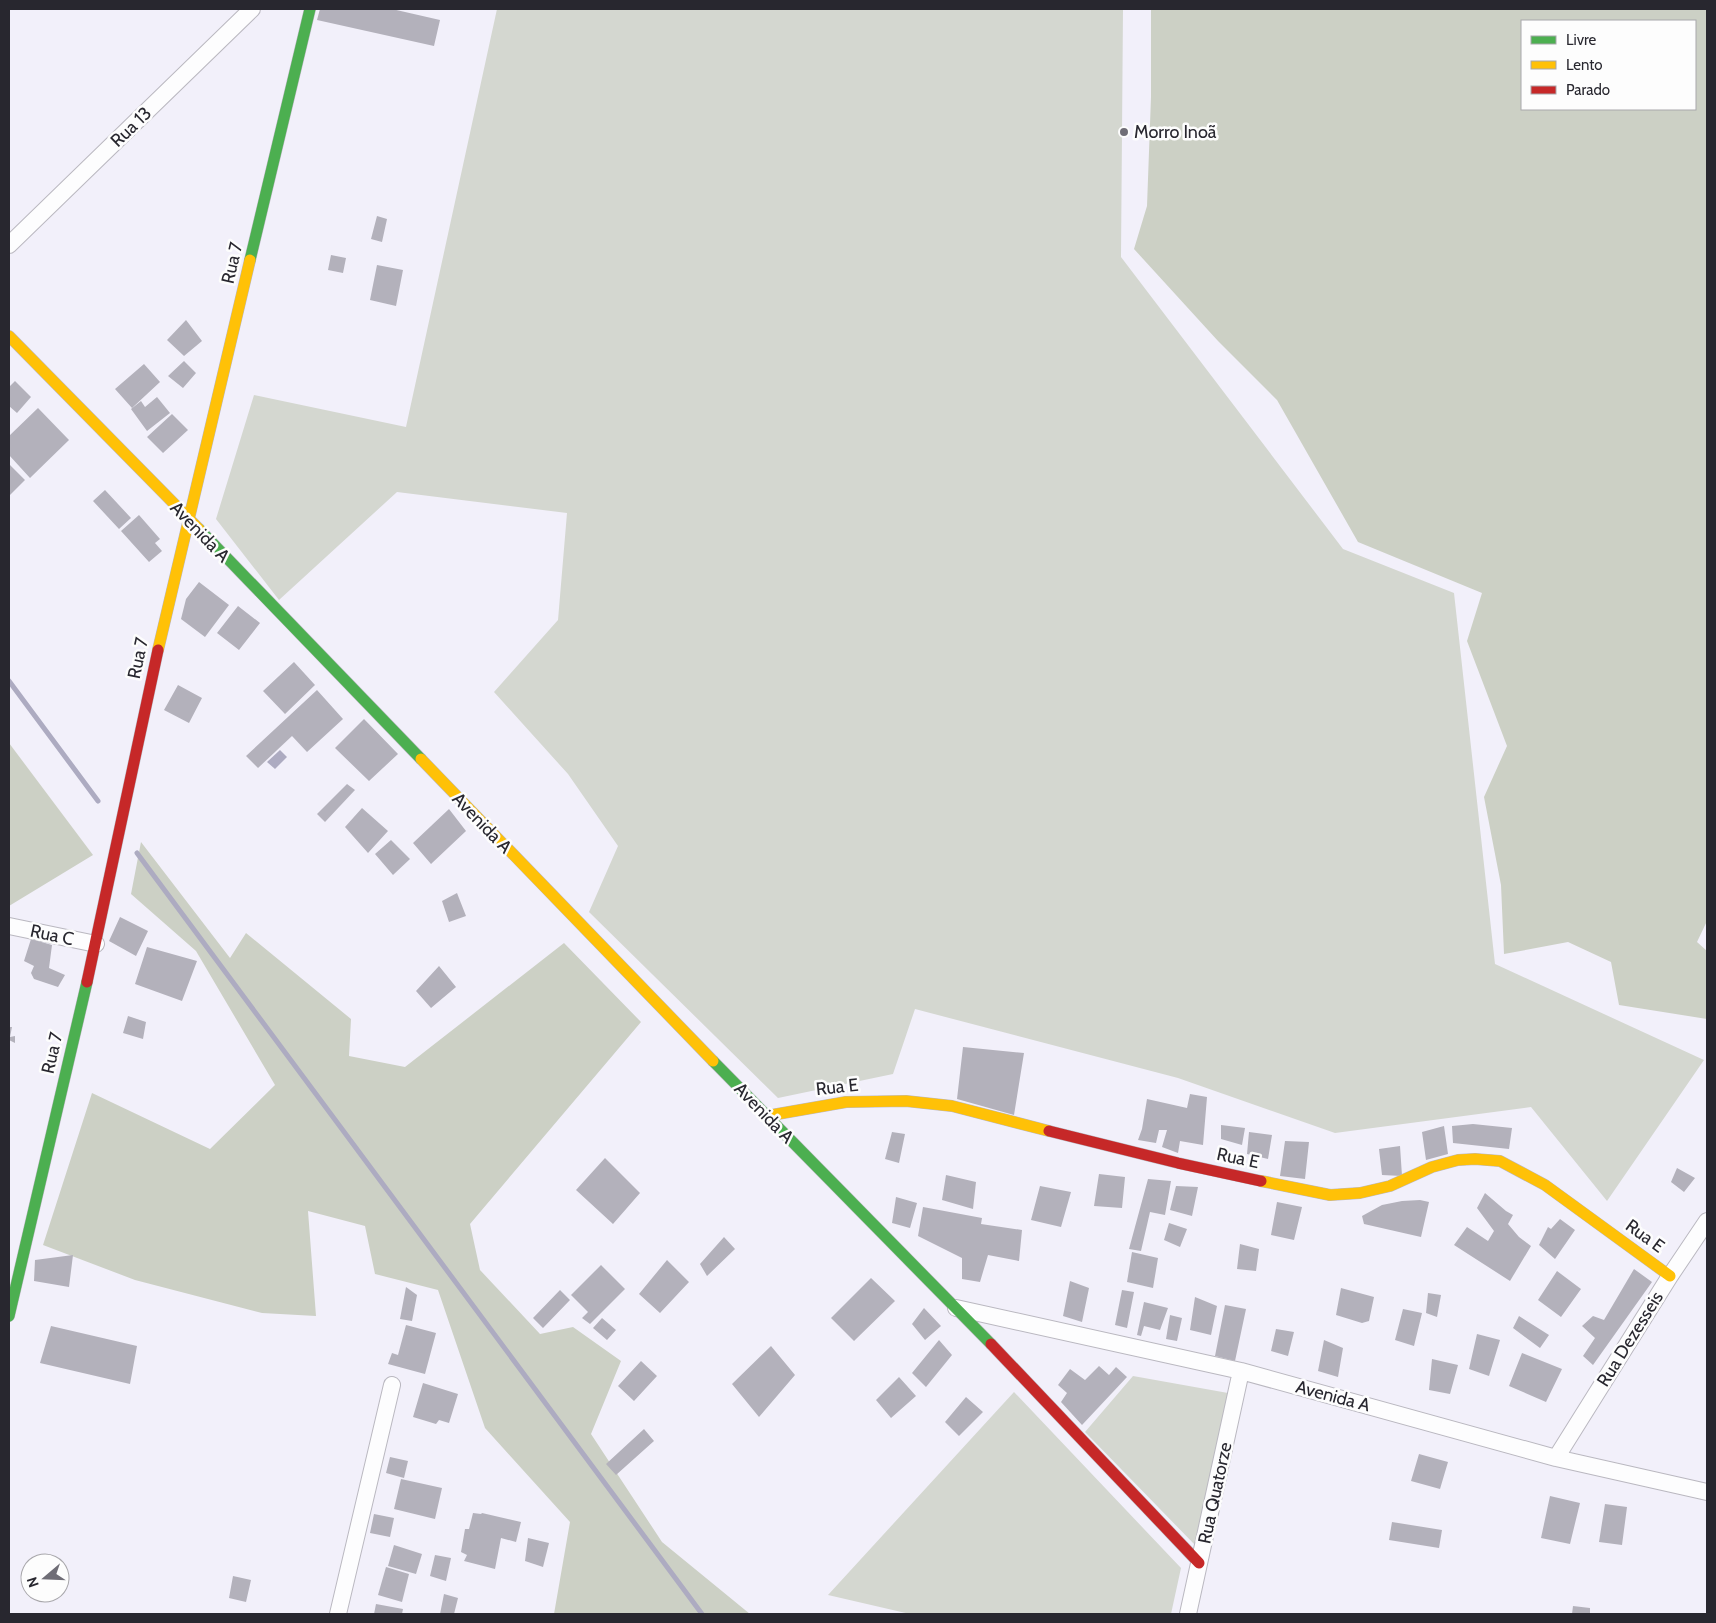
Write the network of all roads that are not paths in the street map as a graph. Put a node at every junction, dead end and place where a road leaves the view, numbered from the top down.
1 (252, 9) edge
2 (310, 9) edge
3 (9, 245) edge
4 (9, 336) edge
5 (189, 520) junction
6 (9, 926) edge
7 (96, 944) junction
8 (766, 1116) junction
9 (1707, 1221) edge
10 (1670, 1276) junction
11 (956, 1308) junction
12 (9, 1316) edge
13 (1241, 1371) junction
14 (392, 1385) dead end
15 (1556, 1458) junction
16 (1707, 1492) edge
17 (1199, 1563) junction
18 (338, 1614) edge
19 (1188, 1614) edge

1 - 3 street, Rua 13
2 - 5 street, Rua 7
4 - 5 street, Avenida A
5 - 7 street, Rua 7
5 - 8 street, Avenida A
6 - 7 street, Rua C
7 - 12 street, Rua 7
8 - 10 street, Rua E
8 - 11 street, Avenida A
9 - 10 street, Rua Dezesseis
10 - 15 street, Rua Dezesseis
11 - 13 street, Avenida A
11 - 17 street, Avenida A
13 - 15 street, Avenida A
13 - 17 street, Rua Quatorze
14 - 18 street
15 - 16 street, Avenida A
17 - 19 street, Rua Quatorze

